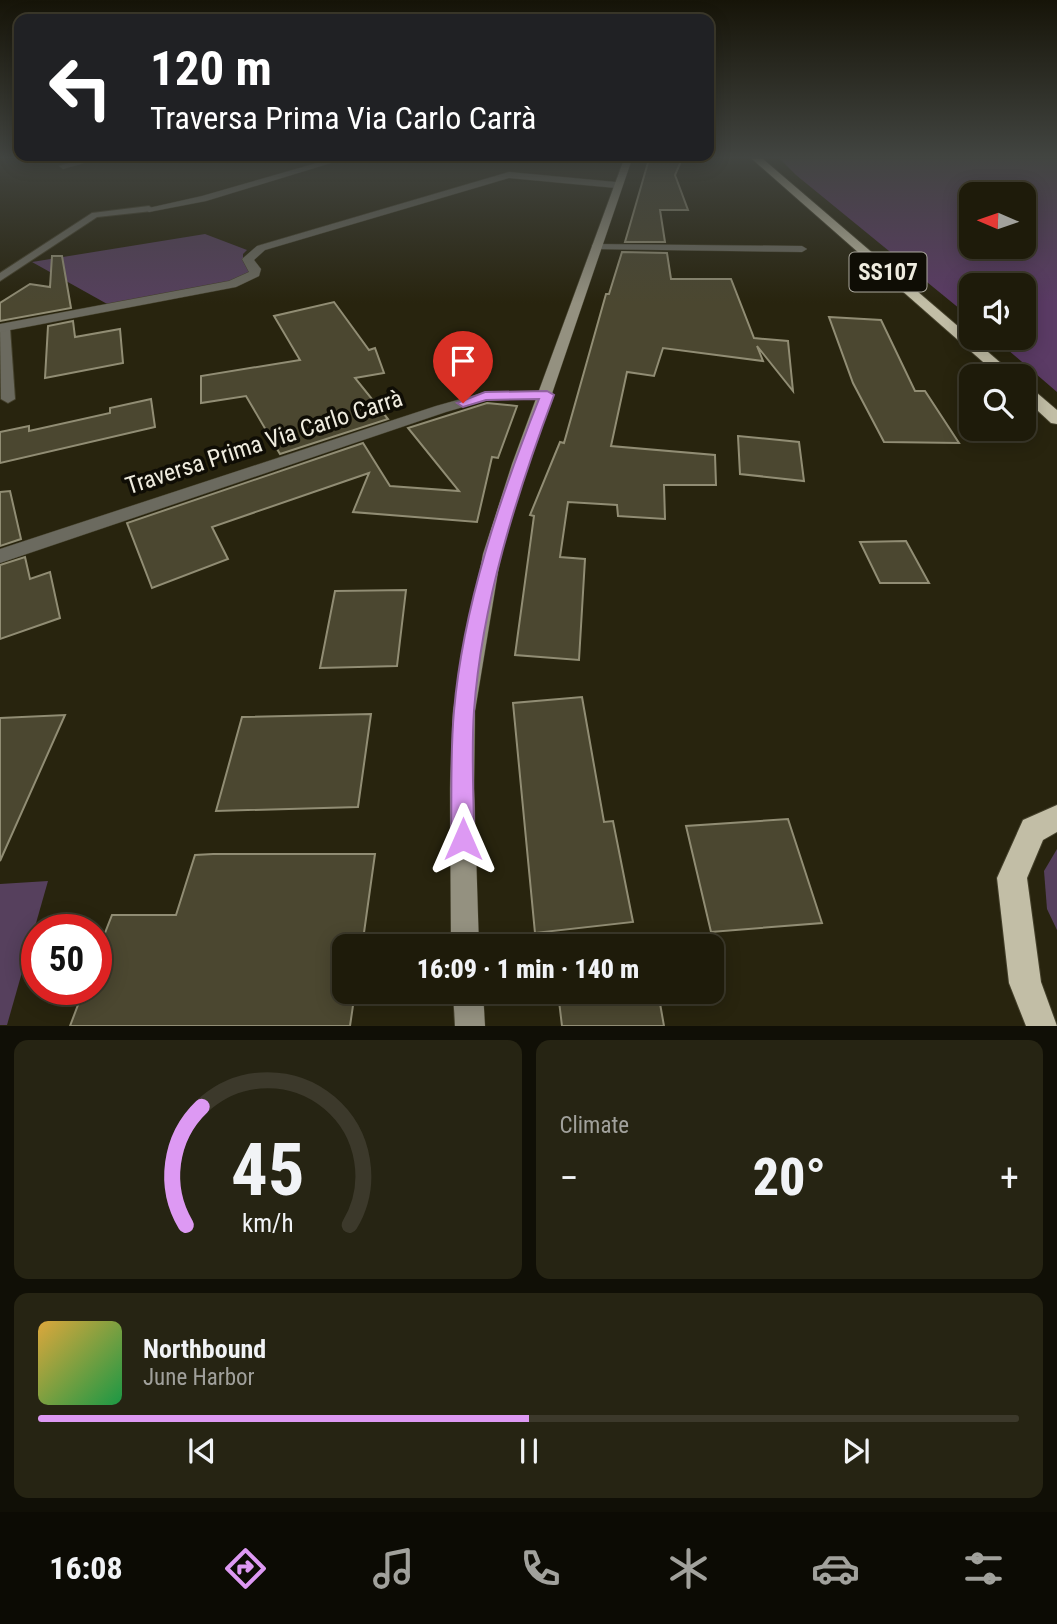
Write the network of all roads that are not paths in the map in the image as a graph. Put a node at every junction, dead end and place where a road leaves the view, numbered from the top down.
1 (160, 207) edge
2 (401, 207) edge
3 (609, 207) edge
4 (813, 207) edge
5 (149, 209) joint
6 (596, 247) junction
7 (802, 249) dead end
8 (0, 278) edge
9 (2, 328) edge
10 (994, 364) edge
11 (547, 395) junction
12 (8, 399) dead end
13 (1036, 401) edge
14 (1057, 419) edge
15 (0, 556) edge
16 (1057, 818) edge
17 (465, 934) edge
18 (469, 1004) edge
19 (470, 1026) edge
20 (1043, 1026) edge

1 - 5 street
2 - 9 street
3 - 6 main road
4 - 10 highway, SS107
5 - 8 lane
6 - 7 street
6 - 11 main road
9 - 12 lane
11 - 15 street, Traversa Prima Via Carlo Carrà
11 - 17 main road
13 - 14 highway
16 - 20 highway
18 - 19 main road

